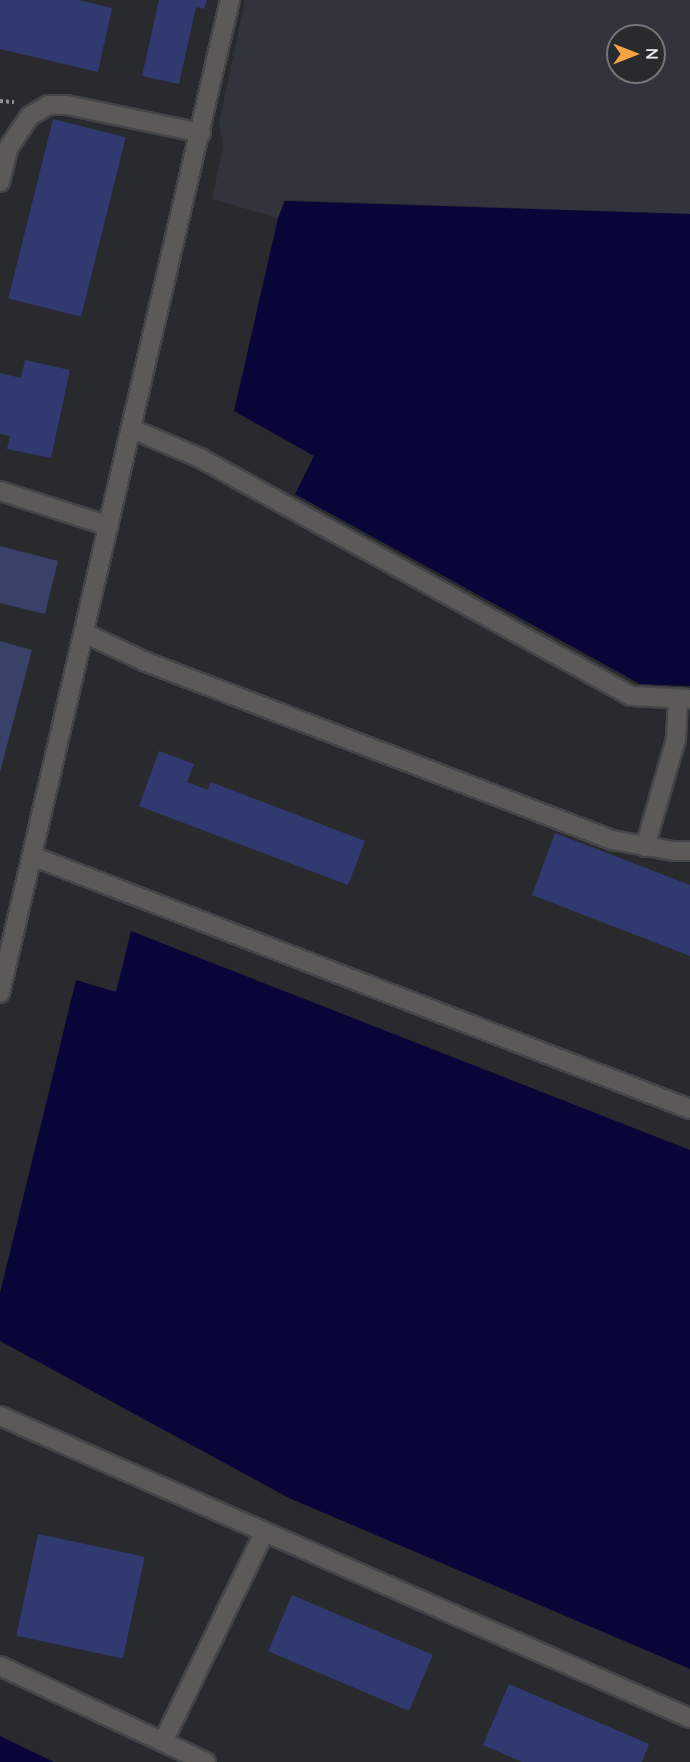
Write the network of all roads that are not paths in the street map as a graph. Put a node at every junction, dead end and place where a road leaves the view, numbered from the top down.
1 (230, 0) edge
2 (201, 133) junction
3 (0, 182) edge
4 (132, 429) junction
5 (0, 491) edge
6 (109, 526) junction
7 (84, 633) junction
8 (684, 699) edge
9 (645, 847) junction
10 (690, 851) edge
11 (32, 856) junction
12 (0, 993) edge
13 (690, 1109) edge
14 (0, 1416) edge
15 (264, 1533) junction
16 (0, 1666) edge
17 (690, 1718) edge
18 (164, 1742) junction
19 (206, 1762) edge

1 - 2 lane
2 - 3 lane
2 - 4 lane
4 - 6 lane
4 - 8 lane
5 - 6 lane
6 - 7 lane
7 - 9 lane
7 - 11 lane
8 - 9 lane
9 - 10 lane
11 - 12 lane
11 - 13 lane
14 - 15 lane
15 - 17 lane
15 - 18 lane
16 - 18 lane
18 - 19 lane

